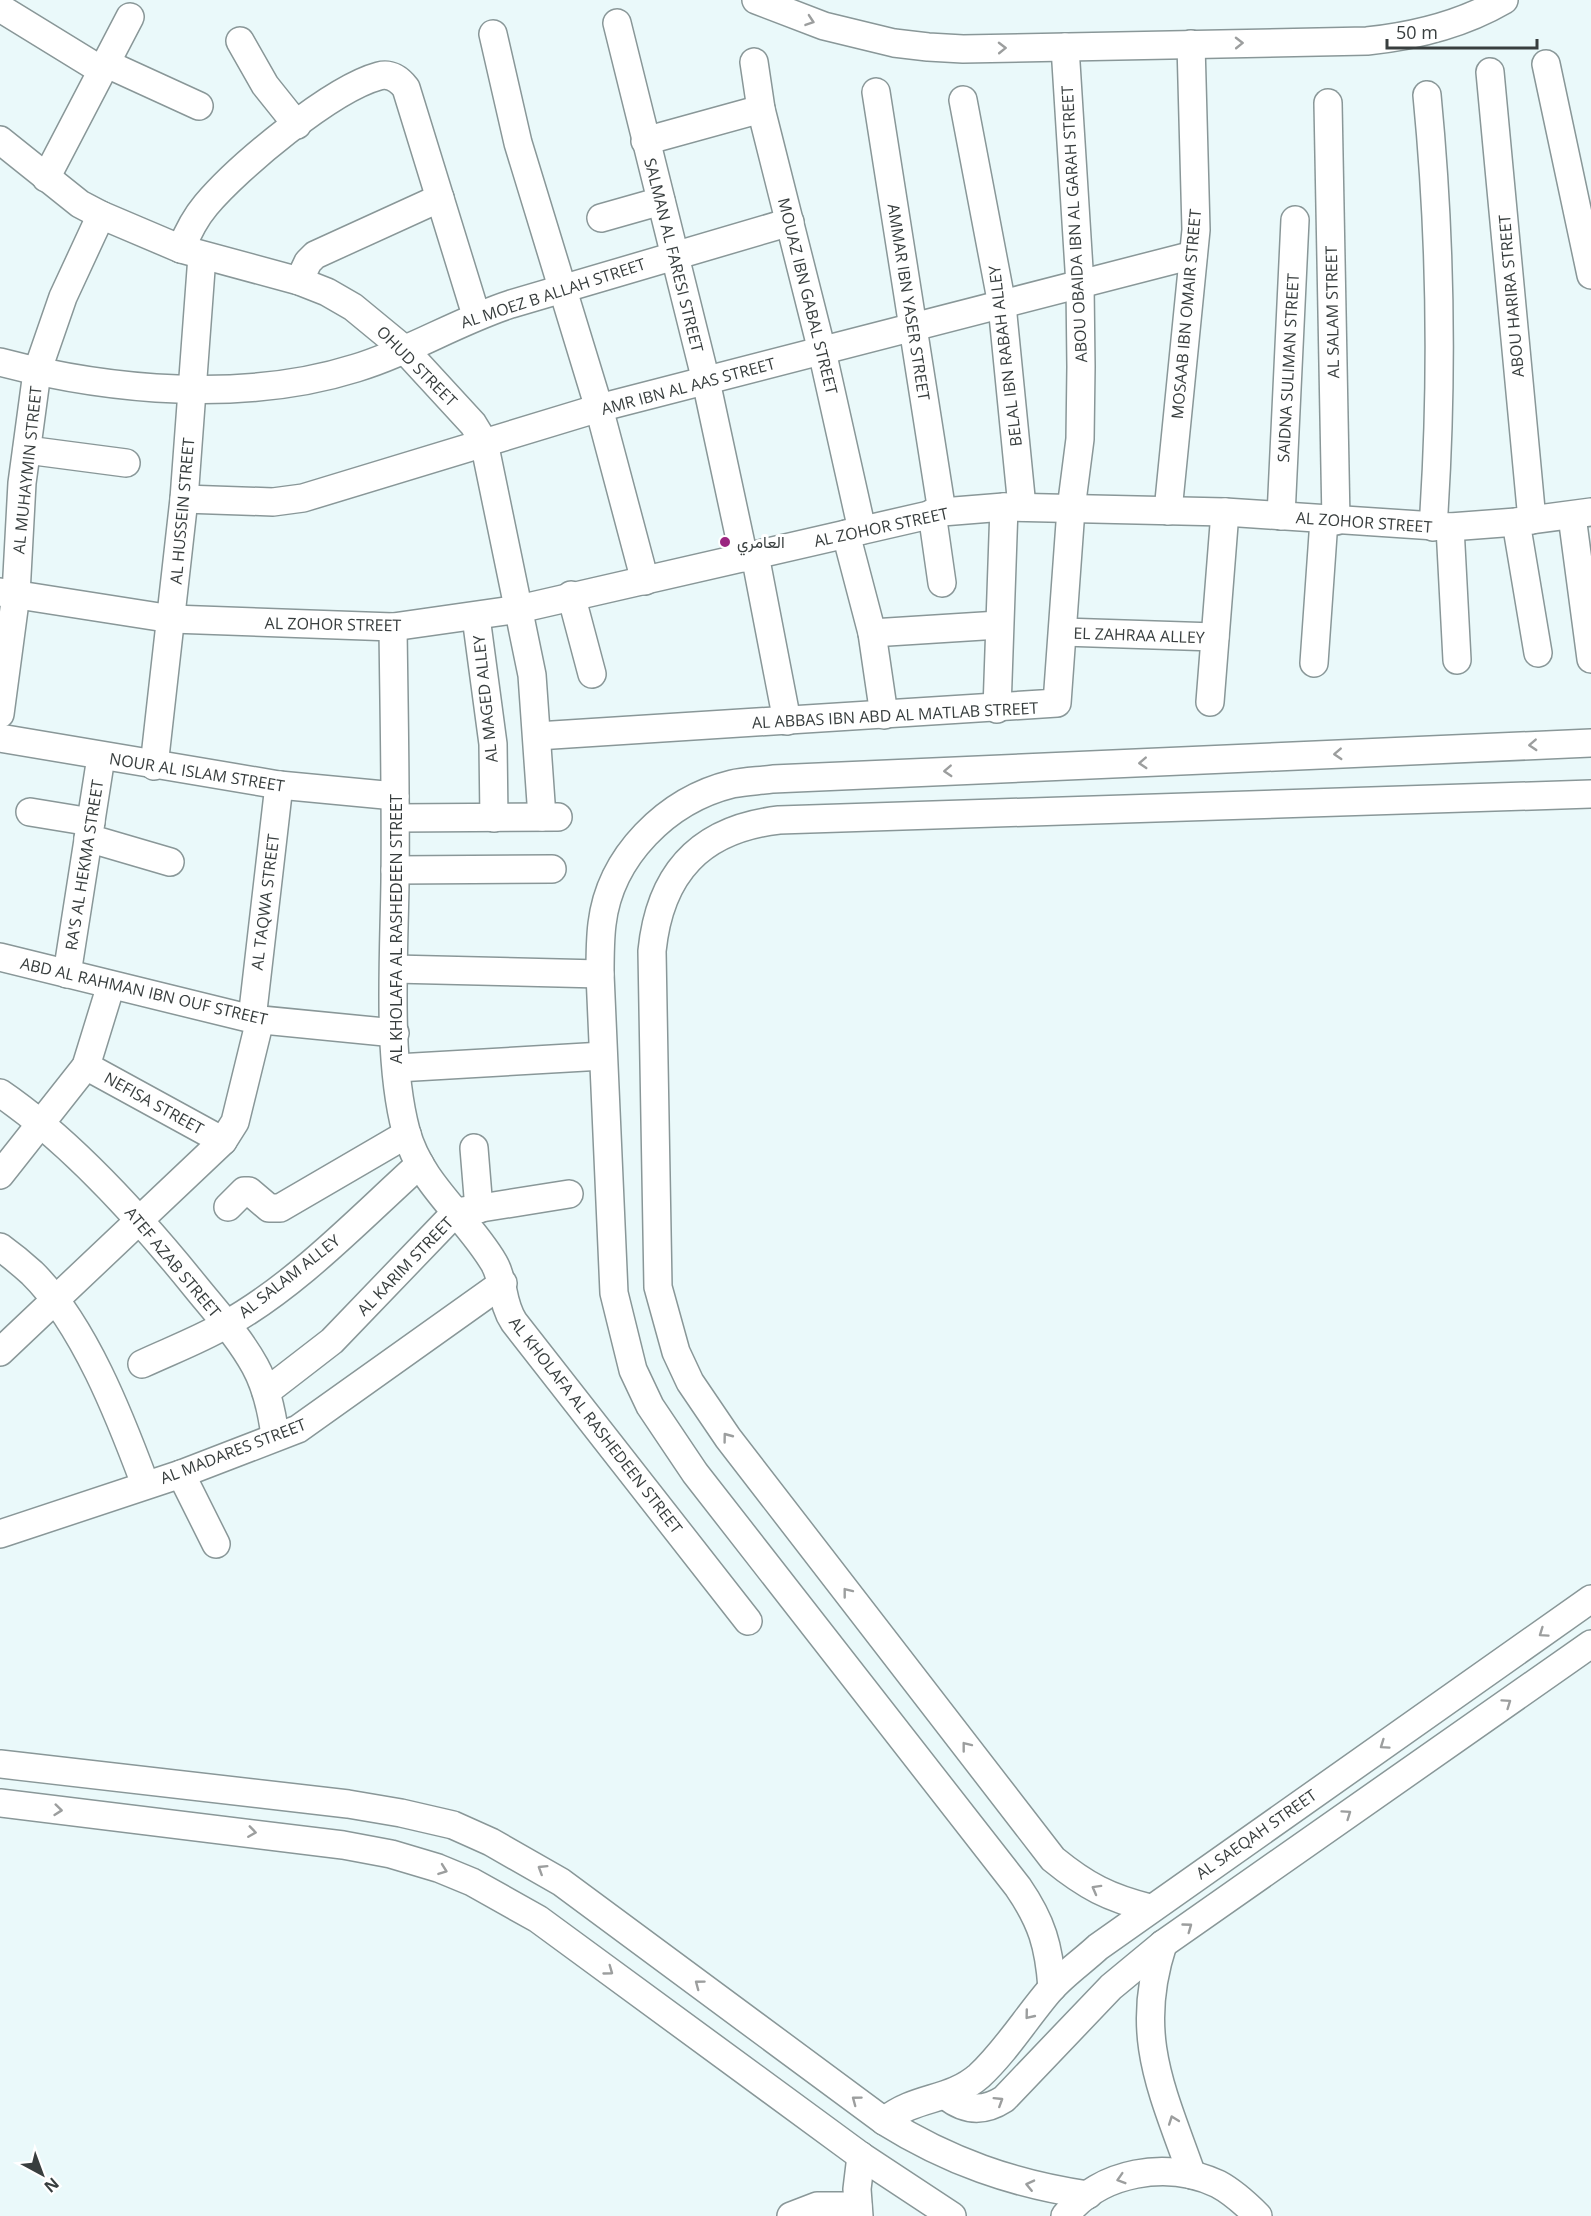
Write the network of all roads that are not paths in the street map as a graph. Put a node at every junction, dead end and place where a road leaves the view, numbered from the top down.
1 (756, 0) edge
2 (1504, 0) edge
3 (0, 8) edge
4 (130, 17) dead end
5 (616, 23) dead end
6 (493, 34) dead end
7 (240, 41) dead end
8 (1191, 44) junction
9 (1065, 47) junction
10 (754, 62) dead end
11 (1546, 64) dead end
12 (103, 67) junction
13 (1490, 72) dead end
14 (876, 92) dead end
15 (1427, 95) dead end
16 (963, 100) dead end
17 (1328, 103) dead end
18 (198, 106) dead end
19 (761, 108) junction
20 (297, 125) junction
21 (0, 140) edge
22 (645, 141) junction
23 (46, 178) junction
24 (440, 198) junction
25 (661, 201) junction
26 (101, 215) junction
27 (601, 218) dead end
28 (1295, 220) dead end
29 (790, 222) junction
30 (191, 253) junction
31 (675, 255) junction
32 (1193, 255) junction
33 (1591, 275) edge
34 (299, 281) junction
35 (1080, 285) junction
36 (564, 287) junction
37 (1002, 305) junction
38 (476, 315) junction
39 (913, 327) junction
40 (404, 349) junction
41 (822, 351) junction
42 (0, 362) edge
43 (38, 372) junction
44 (706, 381) junction
45 (192, 389) junction
46 (599, 408) junction
47 (484, 442) junction
48 (27, 450) junction
49 (126, 463) dead end
50 (184, 499) junction
51 (1013, 507) junction
52 (1071, 509) junction
53 (937, 512) junction
54 (1168, 512) junction
55 (1225, 512) junction
56 (1581, 514) edge
57 (1281, 516) junction
58 (1330, 521) junction
59 (1524, 521) junction
60 (1441, 527) junction
61 (854, 532) junction
62 (749, 556) junction
63 (645, 581) junction
64 (942, 583) dead end
65 (8, 593) edge
66 (571, 595) junction
67 (519, 609) junction
68 (476, 617) junction
69 (172, 619) junction
70 (999, 625) junction
71 (393, 627) junction
72 (1063, 632) junction
73 (872, 633) junction
74 (1215, 638) junction
75 (1538, 652) dead end
76 (1591, 659) edge
77 (1457, 660) dead end
78 (1314, 663) dead end
79 (592, 674) dead end
80 (1210, 702) dead end
81 (998, 709) junction
82 (0, 714) edge
83 (884, 715) junction
84 (787, 721) junction
85 (537, 736) junction
86 (0, 738) edge
87 (1591, 743) edge
88 (101, 757) junction
89 (154, 766) junction
90 (279, 785) junction
91 (1591, 794) edge
92 (396, 807) junction
93 (30, 812) dead end
94 (550, 817) joint
95 (494, 818) junction
96 (89, 830) junction
97 (170, 862) dead end
98 (552, 869) dead end
99 (395, 870) junction
100 (0, 957) edge
101 (394, 969) junction
102 (67, 974) junction
103 (600, 974) junction
104 (111, 985) junction
105 (256, 1020) junction
106 (395, 1033) junction
107 (603, 1056) junction
108 (86, 1066) junction
109 (397, 1068) junction
110 (0, 1093) edge
111 (40, 1124) junction
112 (407, 1134) junction
113 (223, 1141) junction
114 (474, 1148) dead end
115 (420, 1164) junction
116 (0, 1175) edge
117 (569, 1194) dead end
118 (228, 1207) dead end
119 (468, 1211) junction
120 (142, 1220) junction
121 (0, 1247) edge
122 (503, 1283) junction
123 (55, 1302) junction
124 (226, 1325) junction
125 (0, 1352) edge
126 (142, 1364) dead end
127 (266, 1392) junction
128 (275, 1436) junction
129 (180, 1474) junction
130 (145, 1484) junction
131 (0, 1534) edge
132 (216, 1544) dead end
133 (1591, 1599) edge
134 (748, 1621) dead end
135 (1591, 1644) edge
136 (0, 1764) edge
137 (222, 1789) junction
138 (0, 1803) edge
139 (218, 1828) junction
140 (1053, 1859) junction
141 (1018, 1887) junction
142 (1150, 1908) junction
143 (1164, 1944) junction
144 (1052, 1988) junction
145 (946, 2096) junction
146 (884, 2121) junction
147 (861, 2156) junction
148 (1192, 2175) junction
149 (1088, 2195) junction
150 (859, 2211) edge
151 (791, 2216) edge
152 (952, 2216) edge
153 (1065, 2216) edge
154 (1258, 2216) edge

1 -> 9 street
8 -> 2 street
3 - 12 street
4 - 12 street
5 - 22 street, SALMAN AL FARESI STREET
6 - 36 street
7 - 20 street
8 - 9 street
8 - 32 street, MOSAAB IBN OMAIR STREET
9 - 35 street, ABOU OBAIDA IBN AL GARAH STREET
10 - 19 street, MOUAZ IBN GABAL STREET
11 - 33 street
12 - 18 street
12 - 23 street
13 - 59 street, ABOU HARIRA STREET
14 - 39 street, AMMAR IBN YASER STREET
15 - 60 street
16 - 37 street, BELAL IBN RABAH ALLEY
17 - 58 street, AL SALAM STREET
19 - 22 street
19 - 29 street, MOUAZ IBN GABAL STREET
20 - 24 street
20 - 30 street
21 - 23 street, OHUD STREET
22 - 25 street, SALMAN AL FARESI STREET
23 - 26 street, OHUD STREET
24 - 34 street
24 - 38 street
25 - 27 street
25 - 31 street, SALMAN AL FARESI STREET
26 - 30 street, OHUD STREET
26 - 43 street, AL MUHAYMIN STREET
28 - 57 street, SAIDNA SULIMAN STREET
29 - 31 street, AL MOEZ B ALLAH STREET
29 - 41 street, MOUAZ IBN GABAL STREET
30 - 34 street, OHUD STREET
30 - 45 street, AL HUSSEIN STREET
31 - 36 street, AL MOEZ B ALLAH STREET
31 - 44 street, SALMAN AL FARESI STREET
32 - 35 street, AMR IBN AL AAS STREET
32 - 54 street, MOSAAB IBN OMAIR STREET
34 - 40 street, OHUD STREET
35 - 37 street, AMR IBN AL AAS STREET
35 - 52 street, ABOU OBAIDA IBN AL GARAH STREET
36 - 38 street, AL MOEZ B ALLAH STREET
36 - 46 street
37 - 39 street, AMR IBN AL AAS STREET
37 - 51 street, BELAL IBN RABAH ALLEY
38 - 40 street, AL MOEZ B ALLAH STREET
39 - 41 street, AMR IBN AL AAS STREET
39 - 53 street, AMMAR IBN YASER STREET
40 - 45 street, AL MOEZ B ALLAH STREET
40 - 47 street, OHUD STREET
41 - 44 street, AMR IBN AL AAS STREET
41 - 61 street, MOUAZ IBN GABAL STREET
42 - 43 street, AL MOEZ B ALLAH STREET
43 - 45 street, AL MOEZ B ALLAH STREET
43 - 48 street, AL MUHAYMIN STREET
44 - 46 street, AMR IBN AL AAS STREET
44 - 62 street, SALMAN AL FARESI STREET
45 - 50 street, AL HUSSEIN STREET
46 - 47 street, AMR IBN AL AAS STREET
46 - 63 street
47 - 50 street, AMR IBN AL AAS STREET
47 - 67 street, OHUD STREET
48 - 49 street
48 - 65 street, AL MUHAYMIN STREET
50 - 69 street, AL HUSSEIN STREET
51 - 52 street, AL ZOHOR STREET
51 - 53 street, AL ZOHOR STREET
51 - 70 street, BELAL IBN RABAH ALLEY
52 - 54 street, AL ZOHOR STREET
52 - 72 street, AL ABBAS IBN ABD AL MATLAB STREET
53 - 61 street, AL ZOHOR STREET
53 - 64 street, AMMAR IBN YASER STREET
54 - 55 street, AL ZOHOR STREET
55 - 57 street, AL ZOHOR STREET
55 - 74 street
56 - 59 street, AL ZOHOR STREET
56 - 76 street
57 - 58 street, AL ZOHOR STREET
58 - 60 street, AL ZOHOR STREET
58 - 78 street, AL SALAM STREET
59 - 60 street, AL ZOHOR STREET
59 - 75 street, ABOU HARIRA STREET
60 - 77 street
61 - 62 street, AL ZOHOR STREET
61 - 73 street, MOUAZ IBN GABAL STREET
62 - 63 street, AL ZOHOR STREET
62 - 84 street, SALMAN AL FARESI STREET
63 - 66 street, AL ZOHOR STREET
65 - 69 street, AL ZOHOR STREET
65 - 82 street, AL MUHAYMIN STREET
66 - 67 street, AL ZOHOR STREET
66 - 79 street
67 - 68 street, AL ZOHOR STREET
67 - 85 street, OHUD STREET
68 - 71 street, AL ZOHOR STREET
68 - 95 street, AL MAGED ALLEY
69 - 71 street, AL ZOHOR STREET
69 - 89 street, AL HUSSEIN STREET
70 - 73 street
70 - 81 street, BELAL IBN RABAH ALLEY
71 - 92 street, AL KHOLAFA AL RASHEDEEN STREET
72 - 74 street, EL ZAHRAA ALLEY
72 - 81 street, AL ABBAS IBN ABD AL MATLAB STREET
73 - 83 street, MOUAZ IBN GABAL STREET
74 - 80 street
81 - 83 street, AL ABBAS IBN ABD AL MATLAB STREET
83 - 84 street, AL ABBAS IBN ABD AL MATLAB STREET
84 - 85 street, AL ABBAS IBN ABD AL MATLAB STREET
85 - 94 street, OHUD STREET
86 - 88 street, NOUR AL ISLAM STREET
87 -> 103 street
88 - 89 street, NOUR AL ISLAM STREET
88 - 96 street, RA'S AL HEKMA STREET
89 - 90 street, NOUR AL ISLAM STREET
90 - 92 street, NOUR AL ISLAM STREET
90 - 105 street, AL TAQWA STREET
140 -> 91 street
92 - 95 street, NOUR AL ISLAM STREET
92 - 99 street, AL KHOLAFA AL RASHEDEEN STREET
93 - 96 street
94 - 95 street, NOUR AL ISLAM STREET
96 - 97 street
96 - 102 street, RA'S AL HEKMA STREET
98 - 99 street
99 - 101 street, AL KHOLAFA AL RASHEDEEN STREET
100 - 102 street, ABD AL RAHMAN IBN OUF STREET
101 - 103 street
101 - 106 street, AL KHOLAFA AL RASHEDEEN STREET
102 - 104 street, ABD AL RAHMAN IBN OUF STREET
103 - 107 street
104 - 105 street, ABD AL RAHMAN IBN OUF STREET
104 - 108 street
105 - 106 street, ABD AL RAHMAN IBN OUF STREET
105 - 113 street, AL TAQWA STREET
106 - 109 street, AL KHOLAFA AL RASHEDEEN STREET
107 - 109 street
107 - 141 street
108 - 111 street
108 - 113 street, NEFISA STREET
109 - 112 street, AL KHOLAFA AL RASHEDEEN STREET
110 - 111 street, ATEF AZAB STREET
111 - 116 street
111 - 120 street, ATEF AZAB STREET
112 - 115 street, AL KHOLAFA AL RASHEDEEN STREET
112 - 118 street
113 - 120 street, AL TAQWA STREET
114 - 119 street
115 - 119 street, AL KHOLAFA AL RASHEDEEN STREET
115 - 124 street, AL SALAM ALLEY
117 - 119 street
119 - 122 street, AL KHOLAFA AL RASHEDEEN STREET
119 - 127 street, AL KARIM STREET
120 - 123 street, AL TAQWA STREET
120 - 124 street, ATEF AZAB STREET
121 - 123 street
122 - 128 street, AL MADARES STREET
122 - 134 street, AL KHOLAFA AL RASHEDEEN STREET
123 - 125 street, AL TAQWA STREET
123 - 130 street
124 - 126 street, AL SALAM ALLEY
124 - 127 street, ATEF AZAB STREET
127 - 128 street, ATEF AZAB STREET
128 - 129 street, AL MADARES STREET
129 - 130 street, AL MADARES STREET
129 - 132 street
130 - 131 street, AL MADARES STREET
133 -> 142 street, AL SAEQAH STREET
143 -> 135 street
136 - 137 street
137 - 139 street
146 -> 137 street
138 -> 139 street
139 -> 147 street
140 - 141 street
142 -> 140 street
141 - 144 street
142 - 144 street, AL SAEQAH STREET
145 -> 143 street
148 -> 143 street
144 -> 145 street, AL SAEQAH STREET
145 - 146 street, AL SAEQAH STREET
149 -> 146 street
147 - 150 street
147 - 152 street
148 -> 149 street
148 - 154 street
149 - 153 street
150 - 151 street

